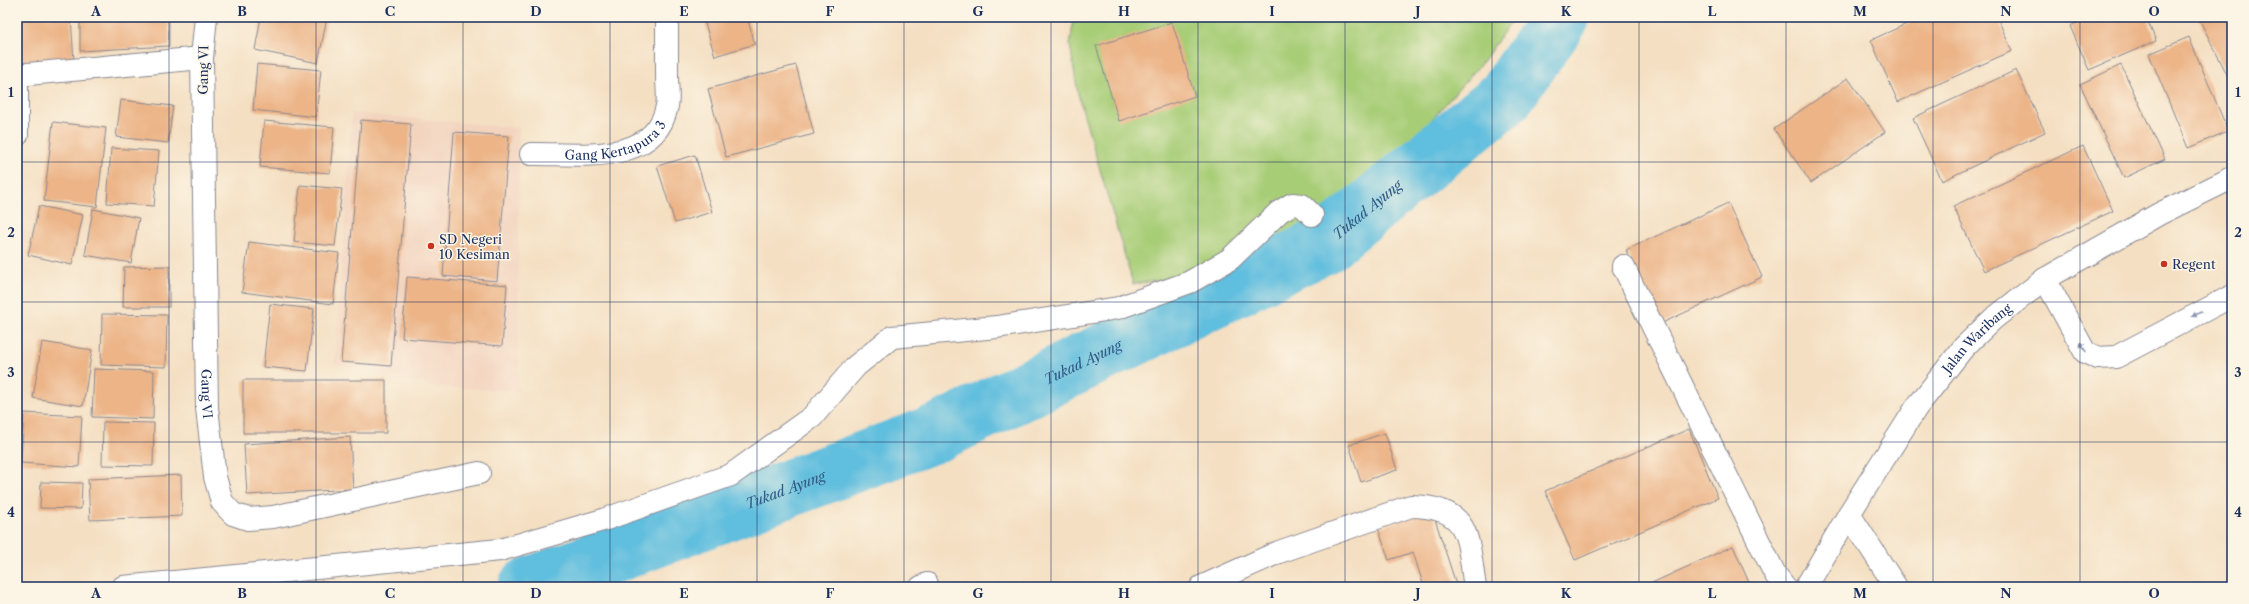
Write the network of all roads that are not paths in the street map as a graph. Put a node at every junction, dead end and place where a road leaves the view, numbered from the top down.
1 (206, 17) edge
2 (667, 17) edge
3 (202, 58) junction
4 (17, 75) edge
5 (17, 135) edge
6 (531, 154) dead end
7 (2232, 178) edge
8 (1312, 215) dead end
9 (1623, 266) dead end
10 (2047, 282) junction
11 (2232, 296) edge
12 (479, 473) dead end
13 (1854, 522) junction
14 (123, 587) edge
15 (1201, 587) edge
16 (1475, 587) edge
17 (1785, 587) edge
18 (1806, 587) edge
19 (1896, 587) edge

1 - 3 street, Gang VI
2 - 6 street, Gang Kertapura 3
3 - 4 street
3 - 12 street, Gang VI
4 - 5 street
7 - 10 street, Jalan Waribang
8 - 14 street
9 - 17 street
11 -> 10 street
10 - 13 street, Jalan Waribang
13 - 18 street, Jalan Waribang
13 - 19 street
15 - 16 street

